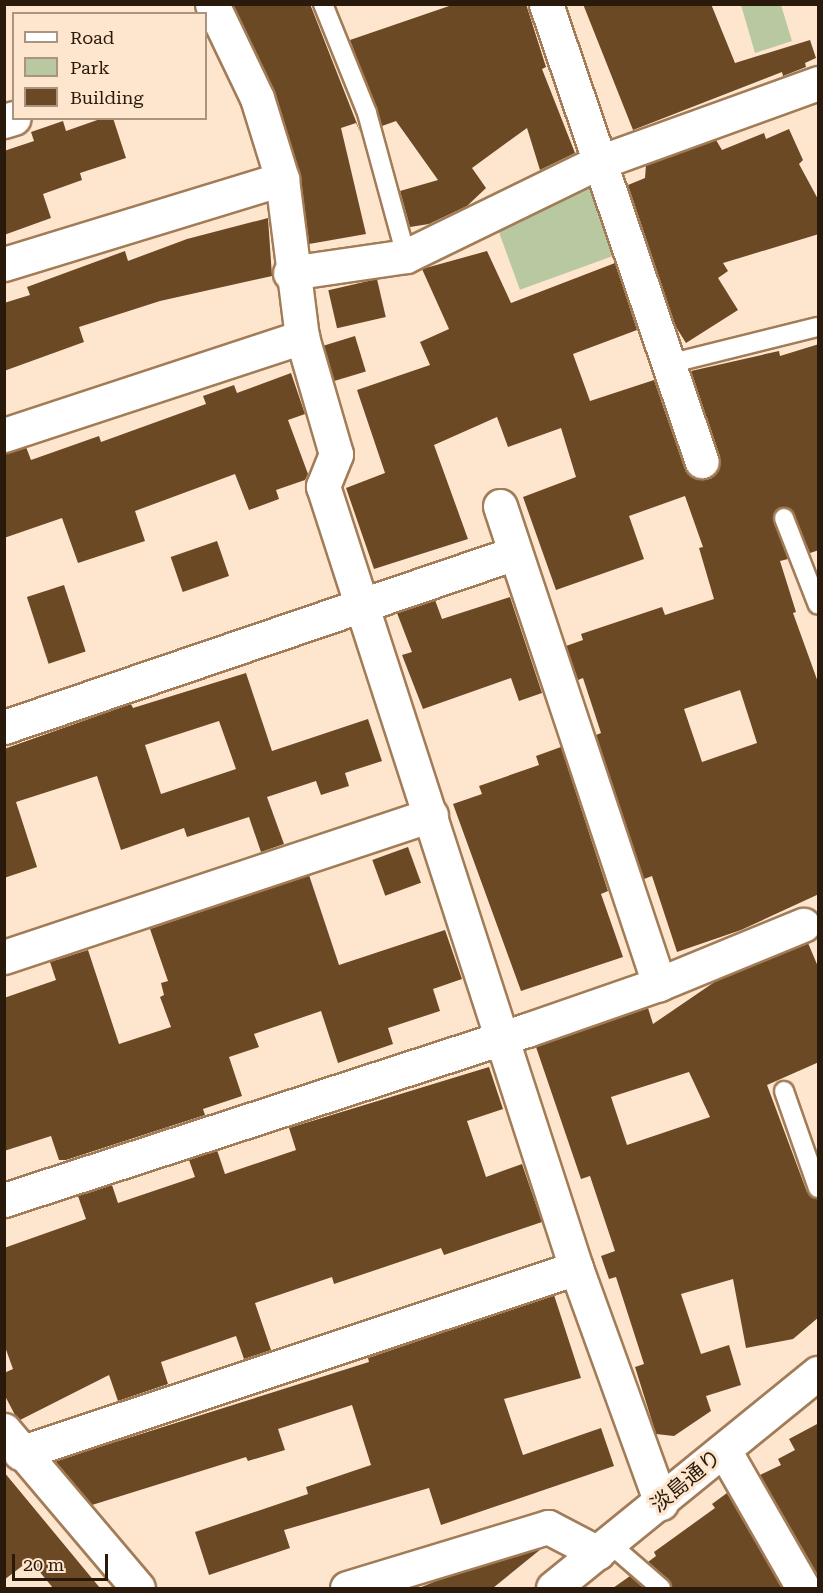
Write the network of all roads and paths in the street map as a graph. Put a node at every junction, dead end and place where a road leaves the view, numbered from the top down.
1 (212, 4) edge
2 (323, 4) edge
3 (546, 4) edge
4 (218, 52) edge
5 (819, 83) edge
6 (597, 163) junction
7 (282, 179) junction
8 (406, 256) junction
9 (4, 264) edge
10 (290, 273) junction
11 (819, 327) edge
12 (302, 337) junction
13 (668, 364) junction
14 (4, 435) edge
15 (702, 460) dead end
16 (500, 506) dead end
17 (784, 518) dead end
18 (515, 553) junction
19 (362, 603) junction
20 (819, 605) edge
21 (4, 727) edge
22 (431, 815) junction
23 (803, 925) dead end
24 (4, 957) edge
25 (659, 984) junction
26 (505, 1037) junction
27 (784, 1091) dead end
28 (819, 1188) edge
29 (4, 1200) edge
30 (576, 1268) junction
31 (819, 1372) edge
32 (12, 1441) edge
33 (724, 1450) junction
34 (661, 1503) junction
35 (604, 1548) junction
36 (138, 1588) edge
37 (347, 1588) edge
38 (553, 1588) edge
39 (661, 1588) edge
40 (803, 1588) edge

1 - 4 street
2 - 8 lane
3 - 6 street
4 - 7 street
5 - 6 street
6 - 8 street
6 - 13 street
7 - 9 street
7 - 10 street
8 - 10 street
10 - 12 street
11 - 13 lane
12 - 14 street
12 - 19 street
13 - 15 street
16 - 18 street
17 - 20 lane
18 - 19 street
18 - 25 street
19 - 21 street
19 - 22 street
22 - 24 street
22 - 26 street
23 - 25 street
25 - 26 street
26 - 29 street
26 - 30 street
27 - 28 lane
30 - 32 street
30 - 34 street
31 - 33 street, 淡島通り
32 - 36 street
33 - 34 street, 淡島通り
33 - 40 street
34 - 35 street, 淡島通り
35 - 37 street
35 - 38 street, 淡島通り
35 - 39 lane

